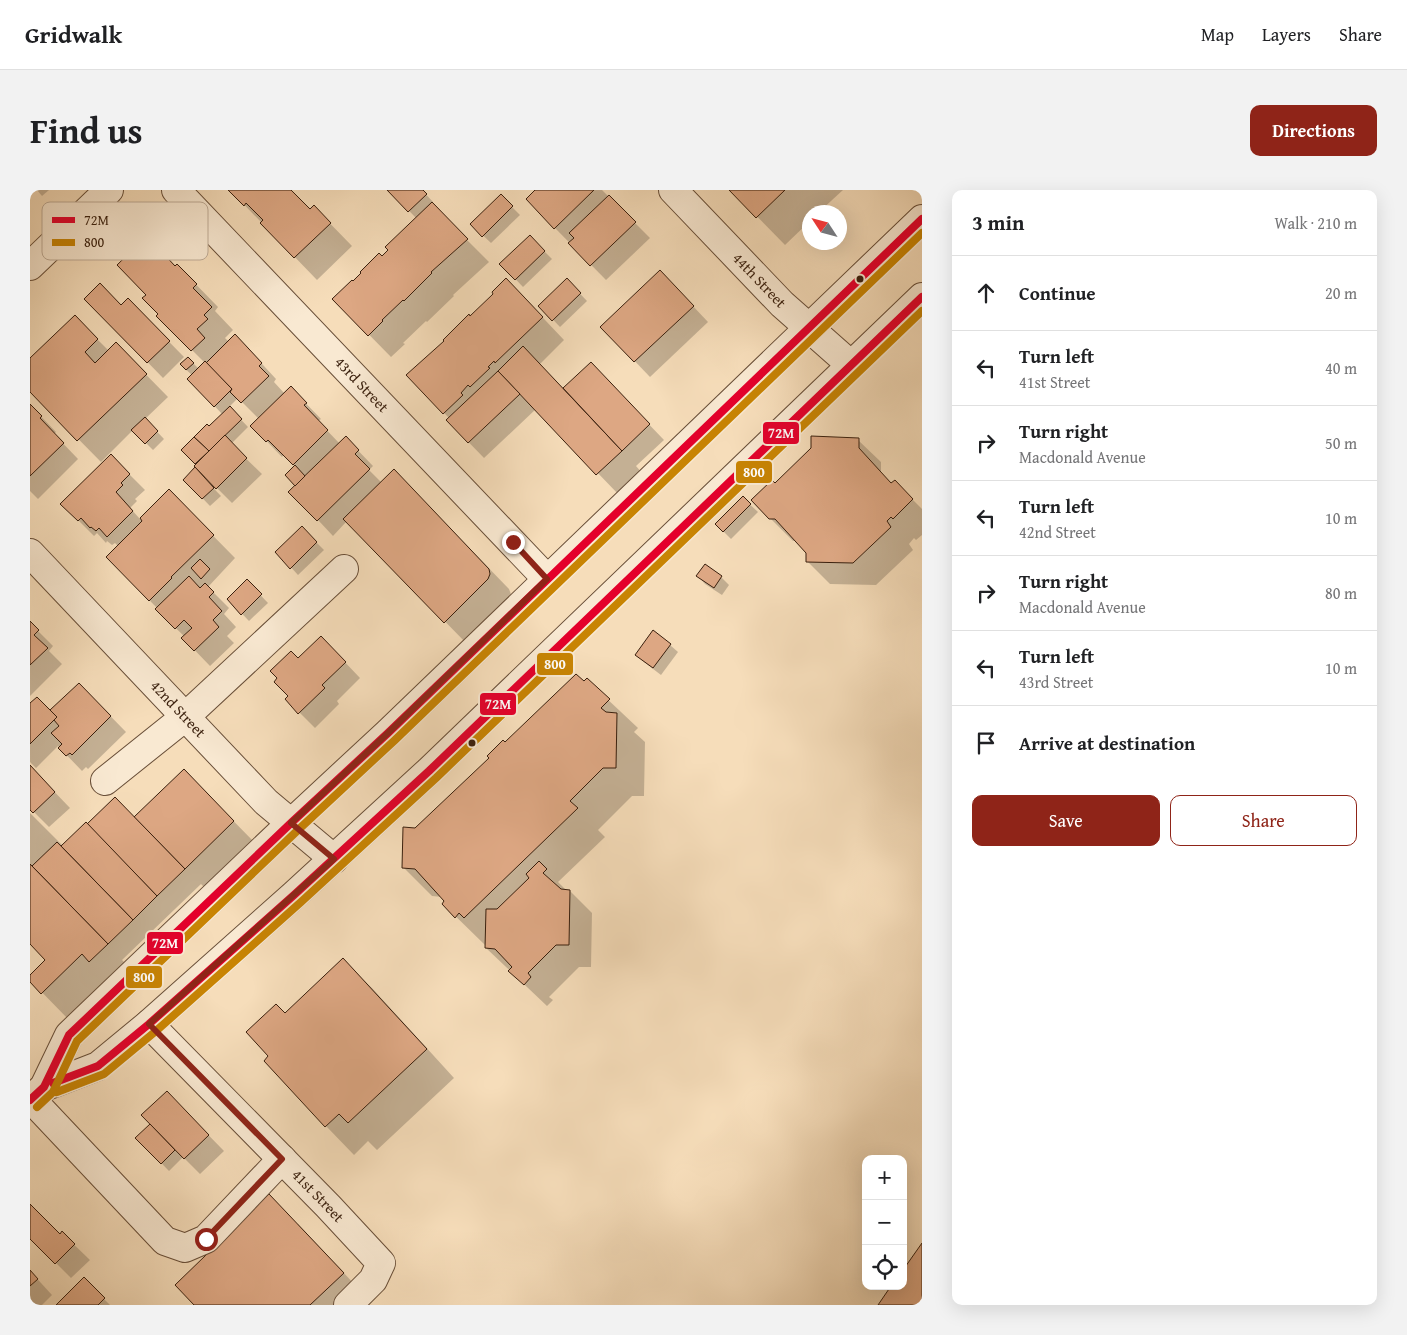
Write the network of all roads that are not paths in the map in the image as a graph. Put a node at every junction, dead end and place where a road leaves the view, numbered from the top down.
1 (109, 190) edge
2 (176, 190) edge
3 (673, 190) edge
4 (97, 202) edge
5 (187, 202) edge
6 (922, 218) edge
7 (208, 224) edge
8 (42, 254) edge
9 (30, 266) edge
10 (922, 298) edge
11 (809, 327) junction
12 (851, 365) junction
13 (30, 553) edge
14 (344, 569) dead end
15 (547, 579) junction
16 (185, 717) junction
17 (104, 781) dead end
18 (291, 823) junction
19 (334, 859) junction
20 (149, 1024) junction
21 (34, 1089) edge
22 (282, 1159) junction
23 (348, 1305) edge

1 - 4 street
2 - 5 street, 43rd Street
3 - 11 street, 44th Street
6 - 11 street
7 - 15 street, 43rd Street
8 - 9 street
10 - 12 street
11 - 12 street, 44th Street
11 - 15 street
12 - 19 street
13 - 16 street, 42nd Street
14 - 16 street
15 - 18 street
16 - 17 street
16 - 18 street, 42nd Street
18 - 19 street, 42nd Street
18 - 21 street
19 - 20 street
20 - 21 street
20 - 22 street, 41st Street
21 - 22 street
22 - 23 street, 41st Street

